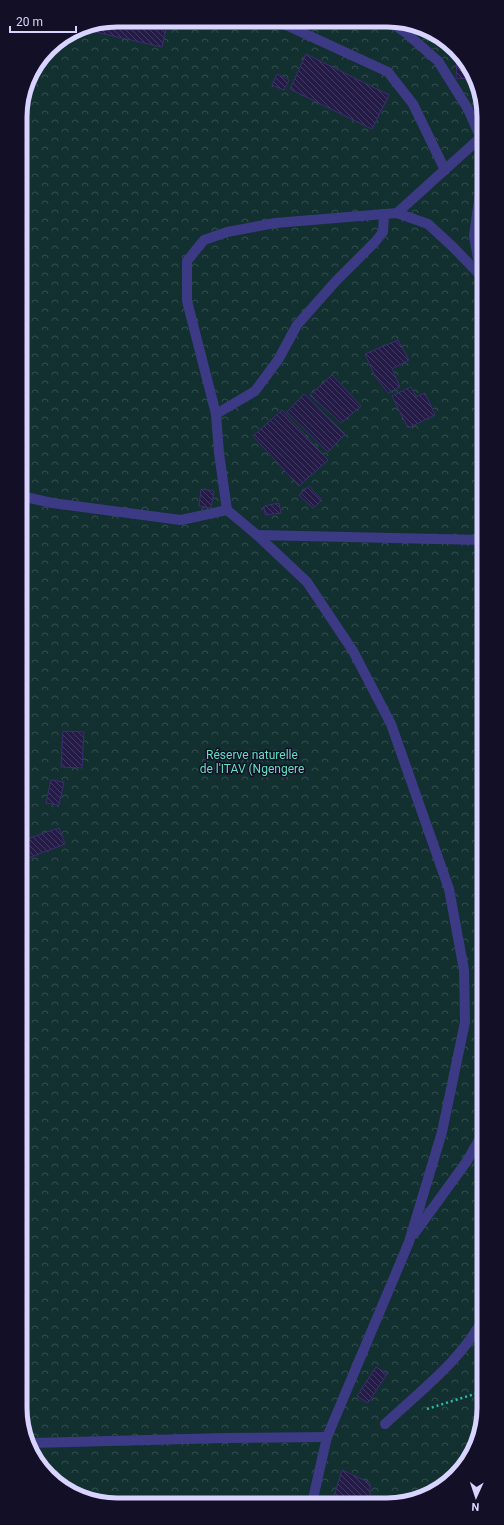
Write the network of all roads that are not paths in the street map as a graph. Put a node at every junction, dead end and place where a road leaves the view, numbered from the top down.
1 (290, 27) edge
2 (399, 28) edge
3 (477, 131) edge
4 (477, 141) edge
5 (445, 170) junction
6 (397, 214) junction
7 (384, 215) junction
8 (477, 217) edge
9 (477, 252) edge
10 (477, 272) edge
11 (216, 414) junction
12 (27, 497) edge
13 (227, 510) junction
14 (257, 535) junction
15 (477, 540) edge
16 (477, 1144) edge
17 (409, 1242) junction
18 (477, 1329) edge
19 (385, 1424) dead end
20 (327, 1437) junction
21 (34, 1443) edge
22 (313, 1498) edge

1 - 5 street
2 - 3 street
4 - 5 street
5 - 6 street
6 - 7 street
6 - 10 street
7 - 11 street
7 - 11 street
8 - 9 street
11 - 13 street
12 - 13 street
13 - 14 street
14 - 15 street
14 - 17 street
16 - 17 street
17 - 20 street
18 - 19 street
20 - 21 street
20 - 22 street

